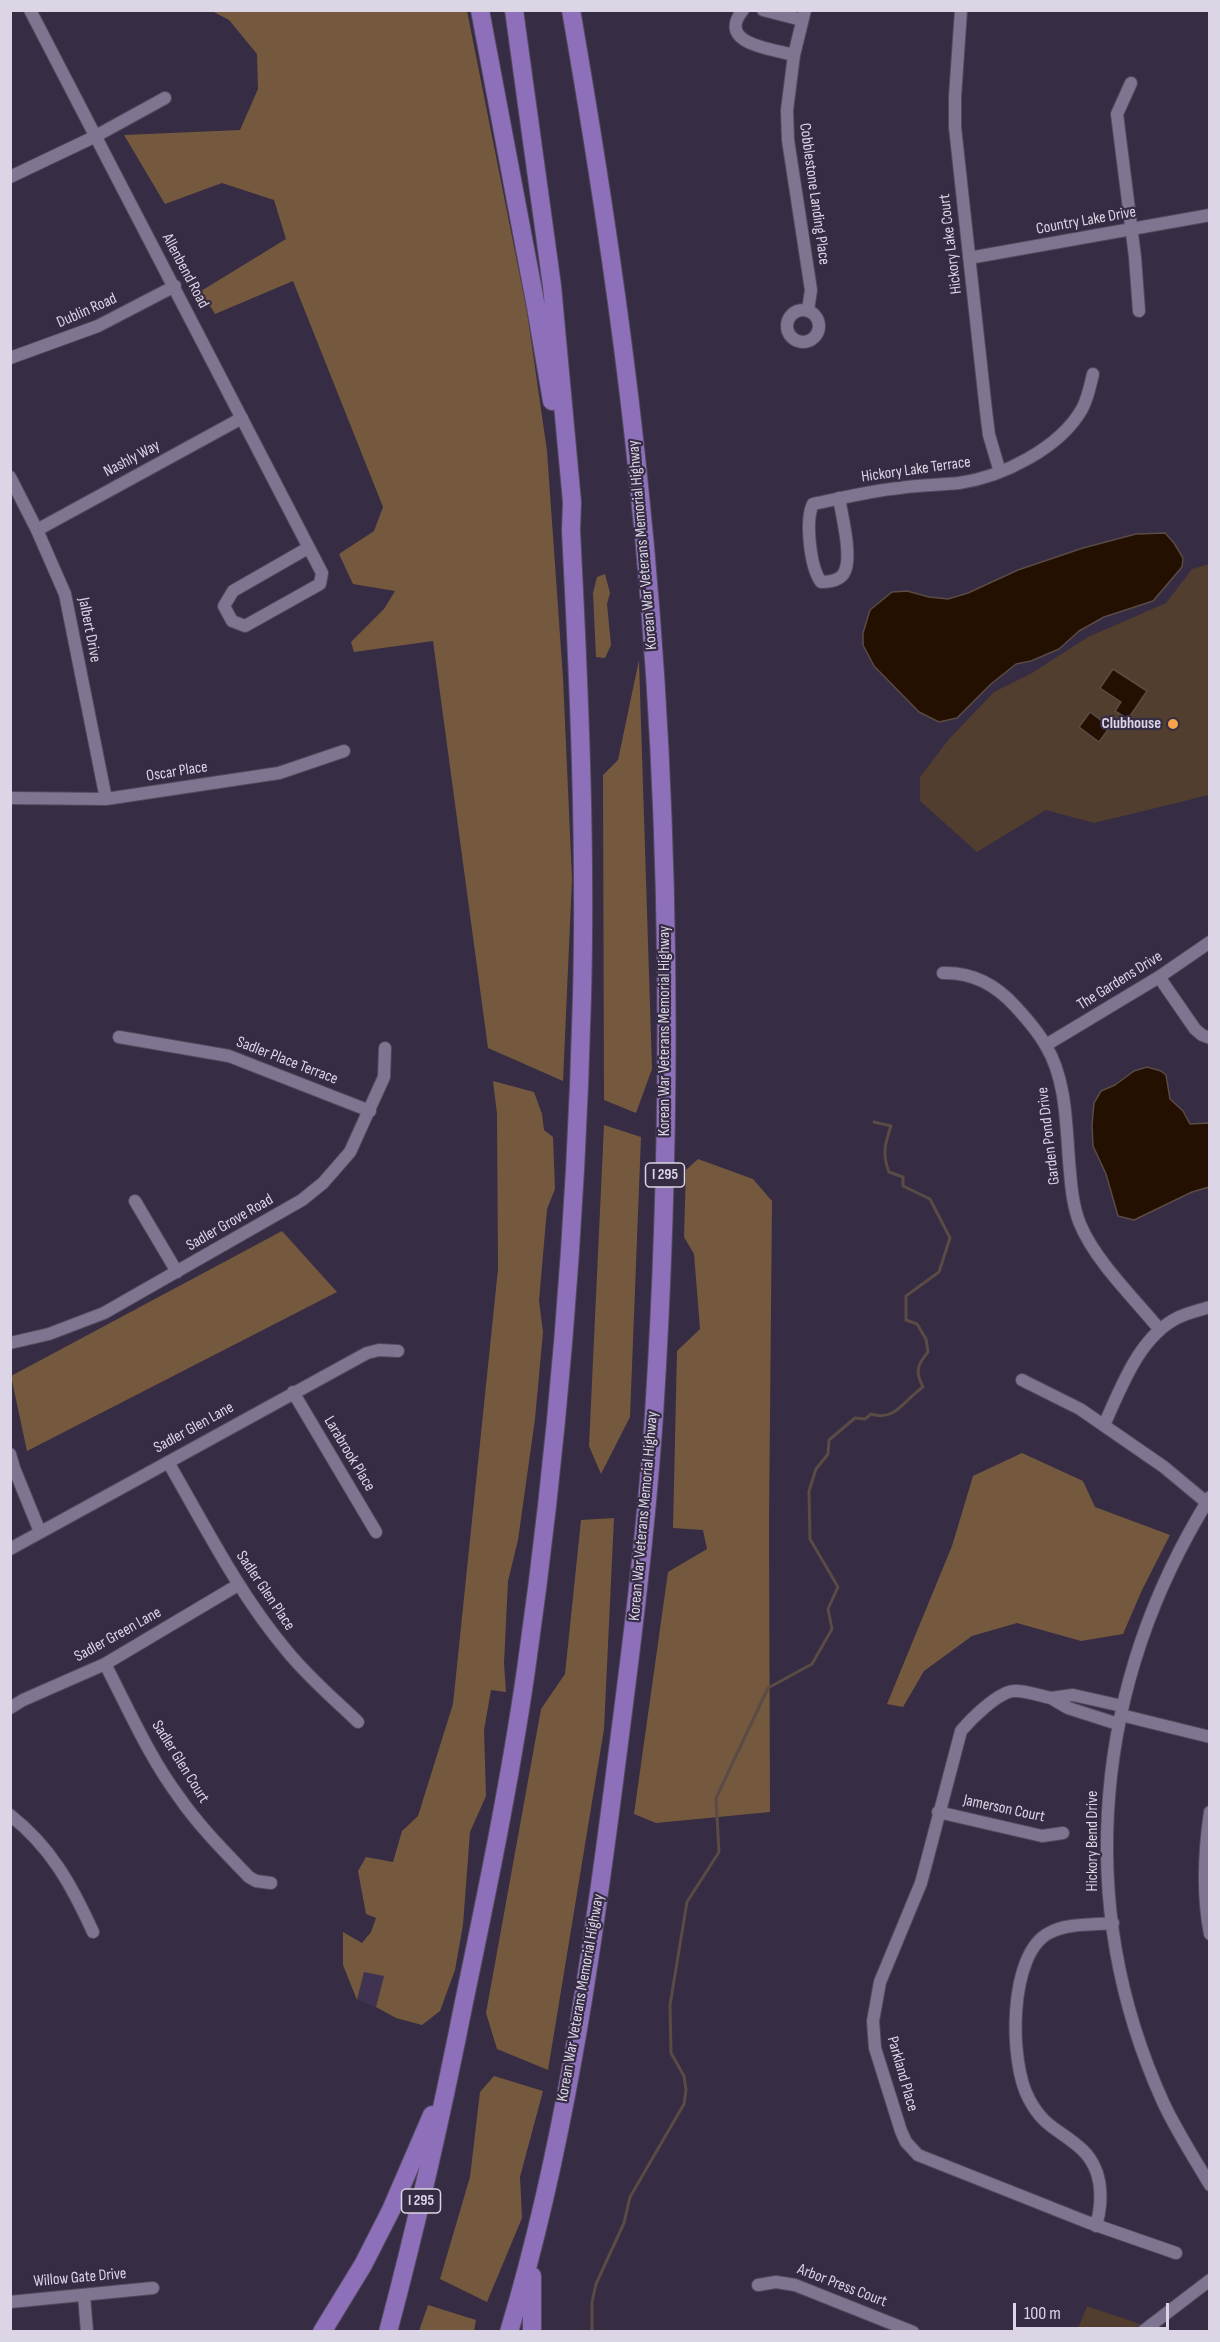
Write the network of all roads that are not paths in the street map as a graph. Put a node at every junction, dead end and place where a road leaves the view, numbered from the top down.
1 (30, 10) edge
2 (480, 10) edge
3 (514, 10) edge
4 (571, 10) edge
5 (743, 10) edge
6 (763, 10) edge
7 (961, 10) edge
8 (804, 15) edge
9 (794, 55) junction
10 (1131, 83) dead end
11 (165, 98) dead end
12 (94, 137) junction
13 (10, 177) edge
14 (1209, 215) edge
15 (1130, 230) junction
16 (969, 258) junction
17 (175, 286) junction
18 (808, 310) dead end
19 (1139, 311) dead end
20 (10, 358) edge
21 (1093, 374) dead end
22 (242, 418) junction
23 (1000, 472) junction
24 (10, 477) edge
25 (839, 498) junction
26 (37, 530) junction
27 (571, 531) junction
28 (308, 548) junction
29 (344, 750) dead end
30 (10, 798) edge
31 (106, 799) junction
32 (1209, 942) edge
33 (943, 973) dead end
34 (1159, 977) junction
35 (119, 1037) dead end
36 (1209, 1038) edge
37 (1046, 1045) junction
38 (385, 1048) dead end
39 (370, 1111) junction
40 (135, 1201) dead end
41 (177, 1272) junction
42 (1209, 1307) edge
43 (1160, 1330) junction
44 (10, 1343) edge
45 (398, 1352) dead end
46 (1022, 1380) dead end
47 (293, 1392) junction
48 (1104, 1425) junction
49 (10, 1454) edge
50 (168, 1462) junction
51 (1208, 1499) edge
52 (40, 1532) junction
53 (376, 1532) dead end
54 (10, 1549) edge
55 (238, 1585) junction
56 (105, 1664) junction
57 (1051, 1698) junction
58 (10, 1708) edge
59 (1120, 1715) junction
60 (358, 1722) dead end
61 (1209, 1737) edge
62 (938, 1812) junction
63 (1209, 1812) edge
64 (10, 1815) edge
65 (1063, 1833) dead end
66 (271, 1883) dead end
67 (1113, 1923) junction
68 (93, 1932) dead end
69 (1209, 1934) edge
70 (451, 2069) junction
71 (1209, 2185) edge
72 (1096, 2226) junction
73 (1176, 2253) dead end
74 (532, 2257) junction
75 (1209, 2280) edge
76 (758, 2285) dead end
77 (153, 2288) dead end
78 (84, 2295) junction
79 (10, 2301) edge
80 (87, 2331) edge
81 (322, 2331) edge
82 (388, 2331) edge
83 (509, 2331) edge
84 (532, 2331) edge
85 (913, 2331) edge
86 (1142, 2331) edge

1 - 12 street, Allenbend Road
2 - 27 highway
3 - 27 highway
4 - 74 highway, Korean War Veterans Memorial Highway / I 295
5 - 9 street
6 - 8 street
7 - 16 street, Hickory Lake Court
8 - 9 street, Cobblestone Landing Place
9 - 18 street, Cobblestone Landing Place
10 - 15 street
11 - 12 street
12 - 13 street
12 - 17 street, Allenbend Road
14 - 15 street, Country Lake Drive
15 - 16 street, Country Lake Drive
15 - 19 street
16 - 23 street, Hickory Lake Court
17 - 20 street, Dublin Road
17 - 22 street, Allenbend Road
21 - 23 street, Hickory Lake Terrace
22 - 26 street, Nashly Way
22 - 28 street, Allenbend Road
23 - 25 street, Hickory Lake Terrace
24 - 26 street, Jalbert Drive
25 - 25 street, Hickory Lake Terrace
26 - 31 street, Jalbert Drive
27 - 70 highway, I 295
28 - 28 street, Allenbend Road
29 - 31 street, Oscar Place
30 - 31 street, Oscar Place
32 - 34 street, The Gardens Drive
33 - 37 street, Garden Pond Drive
34 - 36 street
34 - 37 street, The Gardens Drive
35 - 39 street, Sadler Place Terrace
37 - 43 street, Garden Pond Drive
38 - 39 street, Sadler Grove Road
39 - 41 street, Sadler Grove Road
40 - 41 street
41 - 44 street, Sadler Grove Road
42 - 43 street
43 - 48 street
45 - 47 street, Sadler Glen Lane
46 - 48 street
47 - 50 street, Sadler Glen Lane
47 - 53 street, Larabrook Place
48 - 51 street
49 - 52 street
50 - 52 street, Sadler Glen Lane
50 - 55 street, Sadler Glen Place
51 - 59 street, Hickory Bend Drive
52 - 54 street, Sadler Glen Lane
55 - 56 street, Sadler Green Lane
55 - 60 street, Sadler Glen Place
56 - 58 street, Sadler Green Lane
56 - 66 street, Sadler Glen Court
57 - 59 street, Parkland Place
57 - 59 street, Parkland Place
57 - 62 street, Parkland Place
59 - 61 street
59 - 67 street, Hickory Bend Drive
62 - 65 street, Jamerson Court
62 - 72 street, Parkland Place
63 - 69 street
64 - 68 street
67 - 71 street, Hickory Bend Drive
67 - 72 street
70 - 81 highway
70 - 82 highway, I 295
72 - 73 street, Parkland Place
74 - 83 highway, Korean War Veterans Memorial Highway / I 295
74 - 84 highway
75 - 86 street
76 - 85 street, Arbor Press Court
77 - 78 street, Willow Gate Drive
78 - 79 street, Willow Gate Drive
78 - 80 street

